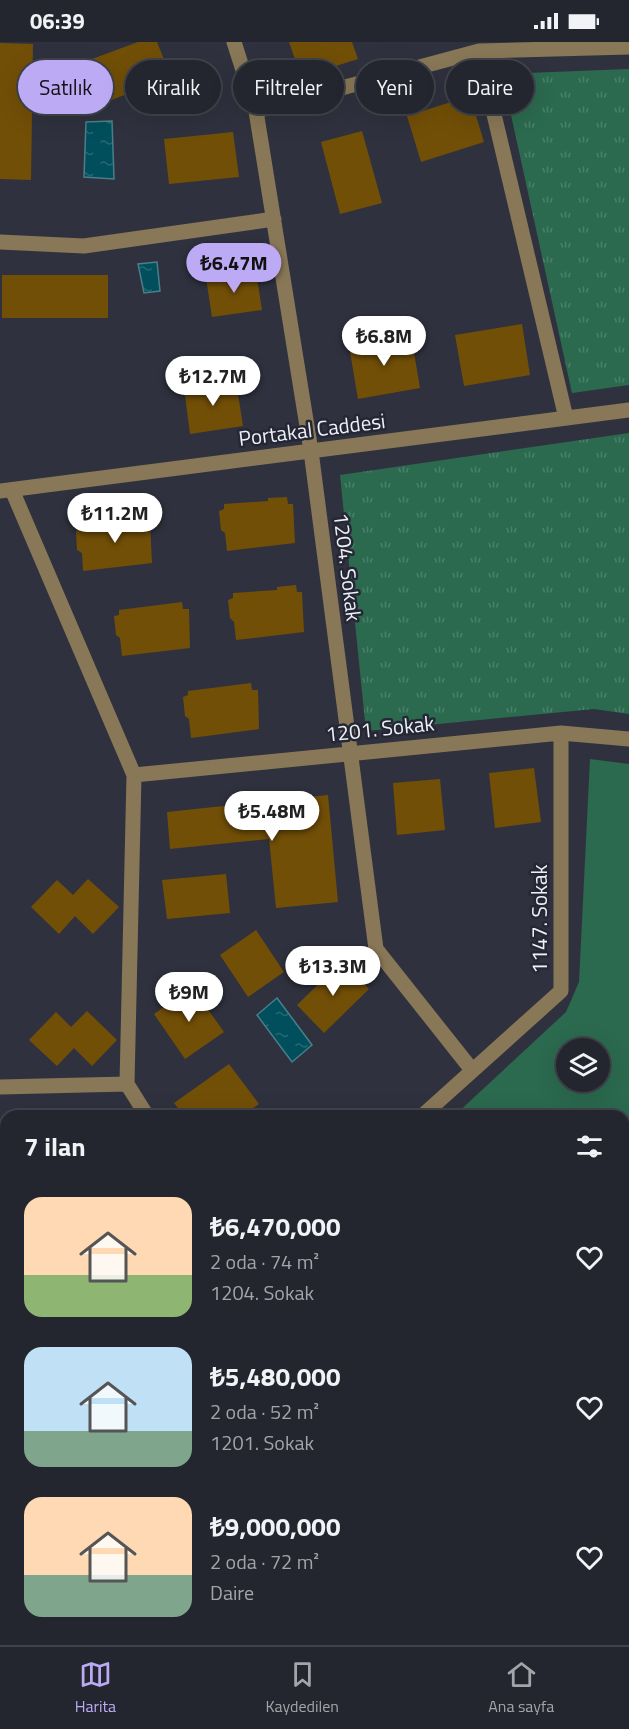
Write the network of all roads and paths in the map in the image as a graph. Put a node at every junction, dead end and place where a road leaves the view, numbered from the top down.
1 (234, 42) edge
2 (629, 47) edge
3 (479, 51) junction
4 (240, 60) edge
5 (344, 87) edge
6 (256, 114) edge
7 (274, 219) junction
8 (0, 242) edge
9 (629, 410) edge
10 (566, 418) junction
11 (311, 451) junction
12 (6, 490) edge
13 (561, 733) junction
14 (629, 739) edge
15 (350, 753) junction
16 (134, 775) junction
17 (472, 1070) junction
18 (128, 1084) junction
19 (0, 1087) edge
20 (143, 1110) edge
21 (429, 1110) edge

1 - 4 street, 1204. Sokak
2 - 3 street
3 - 5 street
3 - 10 street
6 - 7 street, 1204. Sokak
7 - 8 street
7 - 11 street, 1204. Sokak
9 - 10 street, Portakal Caddesi
10 - 11 street, Portakal Caddesi
11 - 12 street, Portakal Caddesi
11 - 15 street, 1204. Sokak
12 - 16 street
13 - 14 street, 1201. Sokak
13 - 15 street, 1201. Sokak
13 - 17 street, 1147. Sokak
15 - 16 street, 1201. Sokak
15 - 17 street, 1204. Sokak
16 - 18 street
17 - 21 street, 1147. Sokak
18 - 19 street
18 - 20 street

